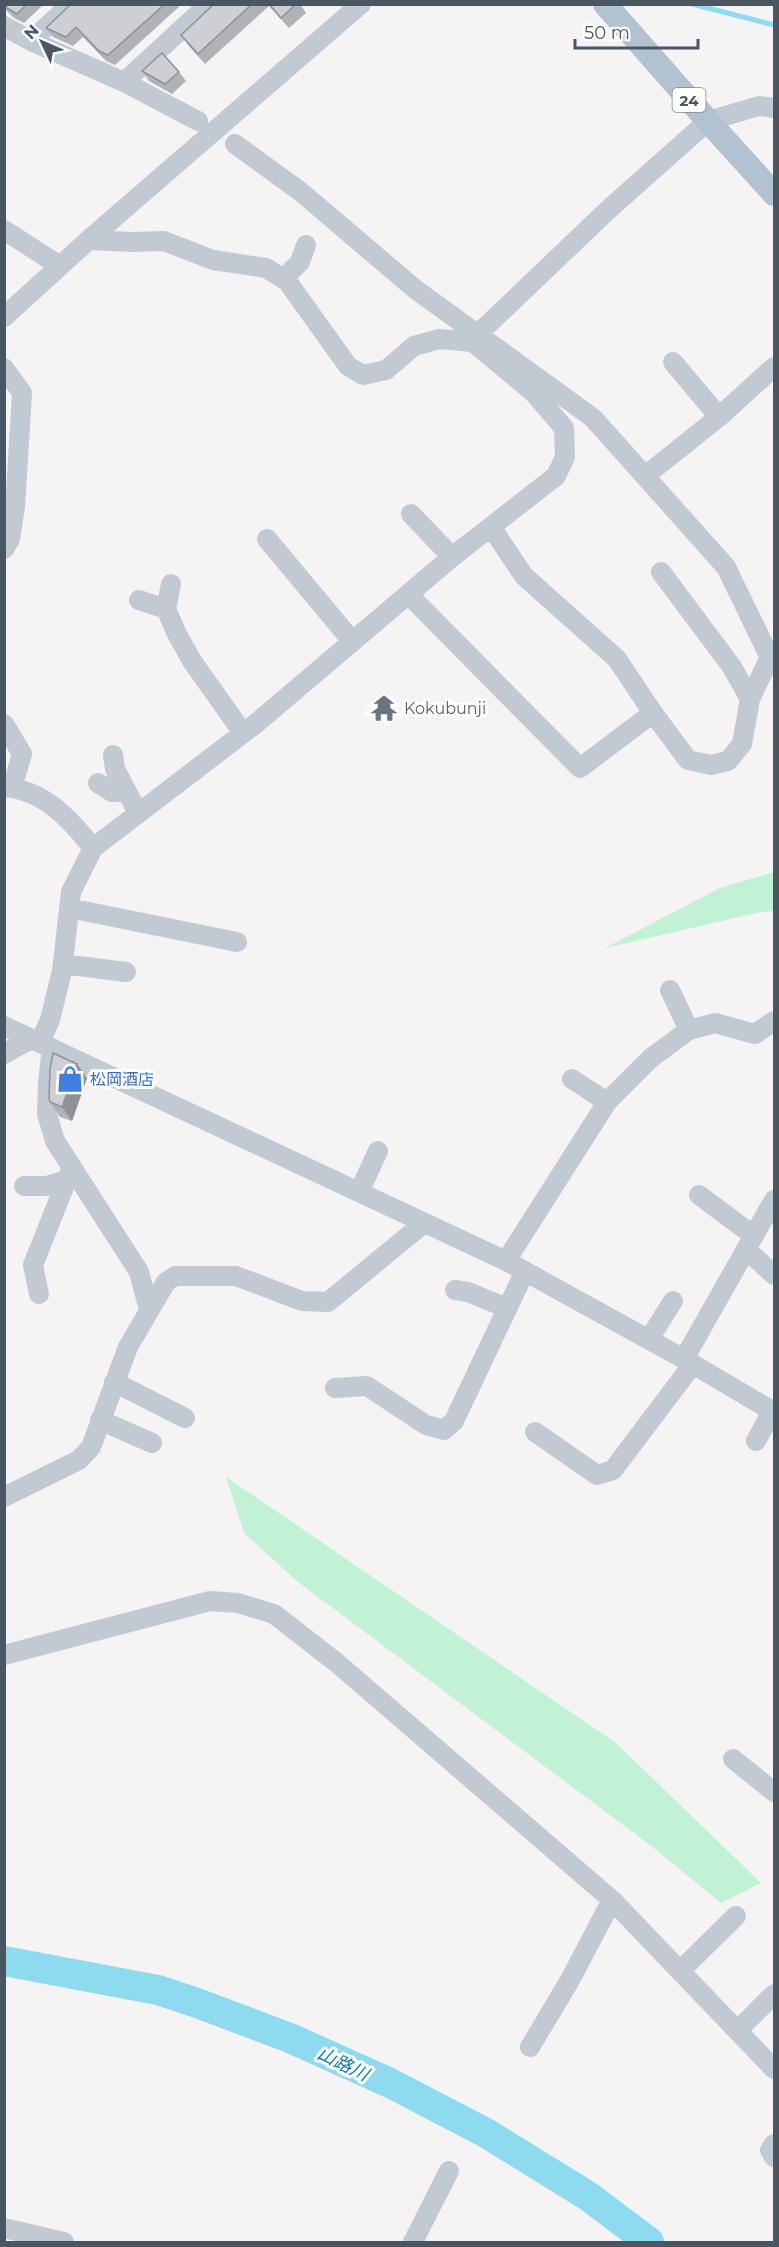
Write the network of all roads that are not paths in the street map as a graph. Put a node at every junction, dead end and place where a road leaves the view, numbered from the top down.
1 (71, 4) edge
2 (209, 4) edge
3 (361, 4) edge
4 (605, 4) edge
5 (4, 26) edge
6 (31, 41) junction
7 (124, 82) junction
8 (774, 108) edge
9 (198, 122) dead end
10 (708, 122) junction
11 (235, 144) dead end
12 (774, 194) edge
13 (6, 233) edge
14 (89, 240) junction
15 (306, 245) dead end
16 (60, 266) junction
17 (283, 279) junction
18 (4, 317) edge
19 (476, 338) junction
20 (673, 362) dead end
21 (774, 367) edge
22 (4, 368) edge
23 (719, 417) junction
24 (645, 476) junction
25 (411, 514) dead end
26 (491, 527) junction
27 (267, 539) dead end
28 (4, 549) edge
29 (452, 557) junction
30 (660, 572) dead end
31 (171, 584) dead end
32 (408, 594) junction
33 (139, 600) dead end
34 (166, 609) junction
35 (352, 641) junction
36 (772, 661) edge
37 (750, 699) junction
38 (653, 713) junction
39 (4, 724) edge
40 (243, 733) junction
41 (113, 755) dead end
42 (98, 783) dead end
43 (8, 787) edge
44 (126, 792) junction
45 (138, 813) junction
46 (93, 848) junction
47 (69, 908) junction
48 (237, 942) dead end
49 (63, 964) junction
50 (126, 972) dead end
51 (670, 990) dead end
52 (774, 1021) edge
53 (4, 1026) edge
54 (689, 1030) junction
55 (41, 1043) junction
56 (4, 1054) edge
57 (572, 1079) dead end
58 (607, 1102) junction
59 (378, 1151) dead end
60 (70, 1174) junction
61 (24, 1186) dead end
62 (359, 1192) junction
63 (699, 1195) dead end
64 (774, 1200) edge
65 (424, 1223) junction
66 (750, 1243) junction
67 (506, 1261) junction
68 (525, 1271) junction
69 (774, 1275) edge
70 (455, 1290) dead end
71 (39, 1294) dead end
72 (674, 1301) dead end
73 (507, 1308) junction
74 (148, 1310) junction
75 (649, 1339) junction
76 (689, 1361) junction
77 (114, 1382) junction
78 (335, 1388) dead end
79 (773, 1411) edge
80 (185, 1418) dead end
81 (100, 1420) junction
82 (535, 1432) dead end
83 (756, 1441) dead end
84 (152, 1443) dead end
85 (4, 1497) edge
86 (4, 1654) edge
87 (733, 1759) dead end
88 (774, 1792) edge
89 (612, 1900) junction
90 (736, 1916) dead end
91 (680, 1971) junction
92 (774, 1994) edge
93 (738, 2030) junction
94 (530, 2047) dead end
95 (774, 2069) edge
96 (774, 2144) edge
97 (774, 2157) edge
98 (450, 2171) dead end
99 (4, 2228) edge
100 (64, 2242) edge
101 (413, 2242) edge

1 - 6 street
2 - 7 street
3 - 14 street
4 - 10 main road, 24
5 - 6 street
6 - 7 street
7 - 9 street
8 - 10 street
10 - 12 main road, 24
10 - 19 street
11 - 19 street
13 - 16 street
14 - 16 street
14 - 17 street
15 - 17 street
16 - 18 street
17 - 19 street
19 - 24 street
19 - 26 street
20 - 23 street
21 - 23 street
22 - 28 street
23 - 24 street
24 - 36 street
25 - 29 street
26 - 29 street
26 - 38 street
27 - 35 street
29 - 32 street
30 - 37 street
31 - 34 street
32 - 35 street
32 - 38 street
33 - 34 street
34 - 40 street
35 - 40 street
36 - 37 street
37 - 38 street
39 - 43 street
40 - 45 street
41 - 44 street
42 - 44 street
43 - 46 street
44 - 45 street
45 - 46 street
46 - 47 street
47 - 48 street
47 - 49 street
49 - 50 street
49 - 55 street
51 - 54 street
52 - 54 street
53 - 55 street
54 - 58 street
55 - 56 street
55 - 60 street
55 - 62 street
57 - 58 street
58 - 67 street
59 - 62 street
60 - 61 street
60 - 71 street
60 - 74 street
62 - 65 street
63 - 66 street
64 - 66 street
65 - 67 street
65 - 74 street
66 - 69 street
66 - 76 street
67 - 68 street
68 - 73 street
68 - 75 street
70 - 73 street
72 - 75 street
73 - 78 street
74 - 77 street
75 - 76 street
76 - 79 street
76 - 82 street
77 - 80 street
77 - 81 street
79 - 83 street
81 - 84 street
81 - 85 street
86 - 89 street
87 - 88 street
89 - 91 street
89 - 94 street
90 - 91 street
91 - 93 street
92 - 93 street
93 - 95 street
96 - 97 street
98 - 101 street
99 - 100 street

